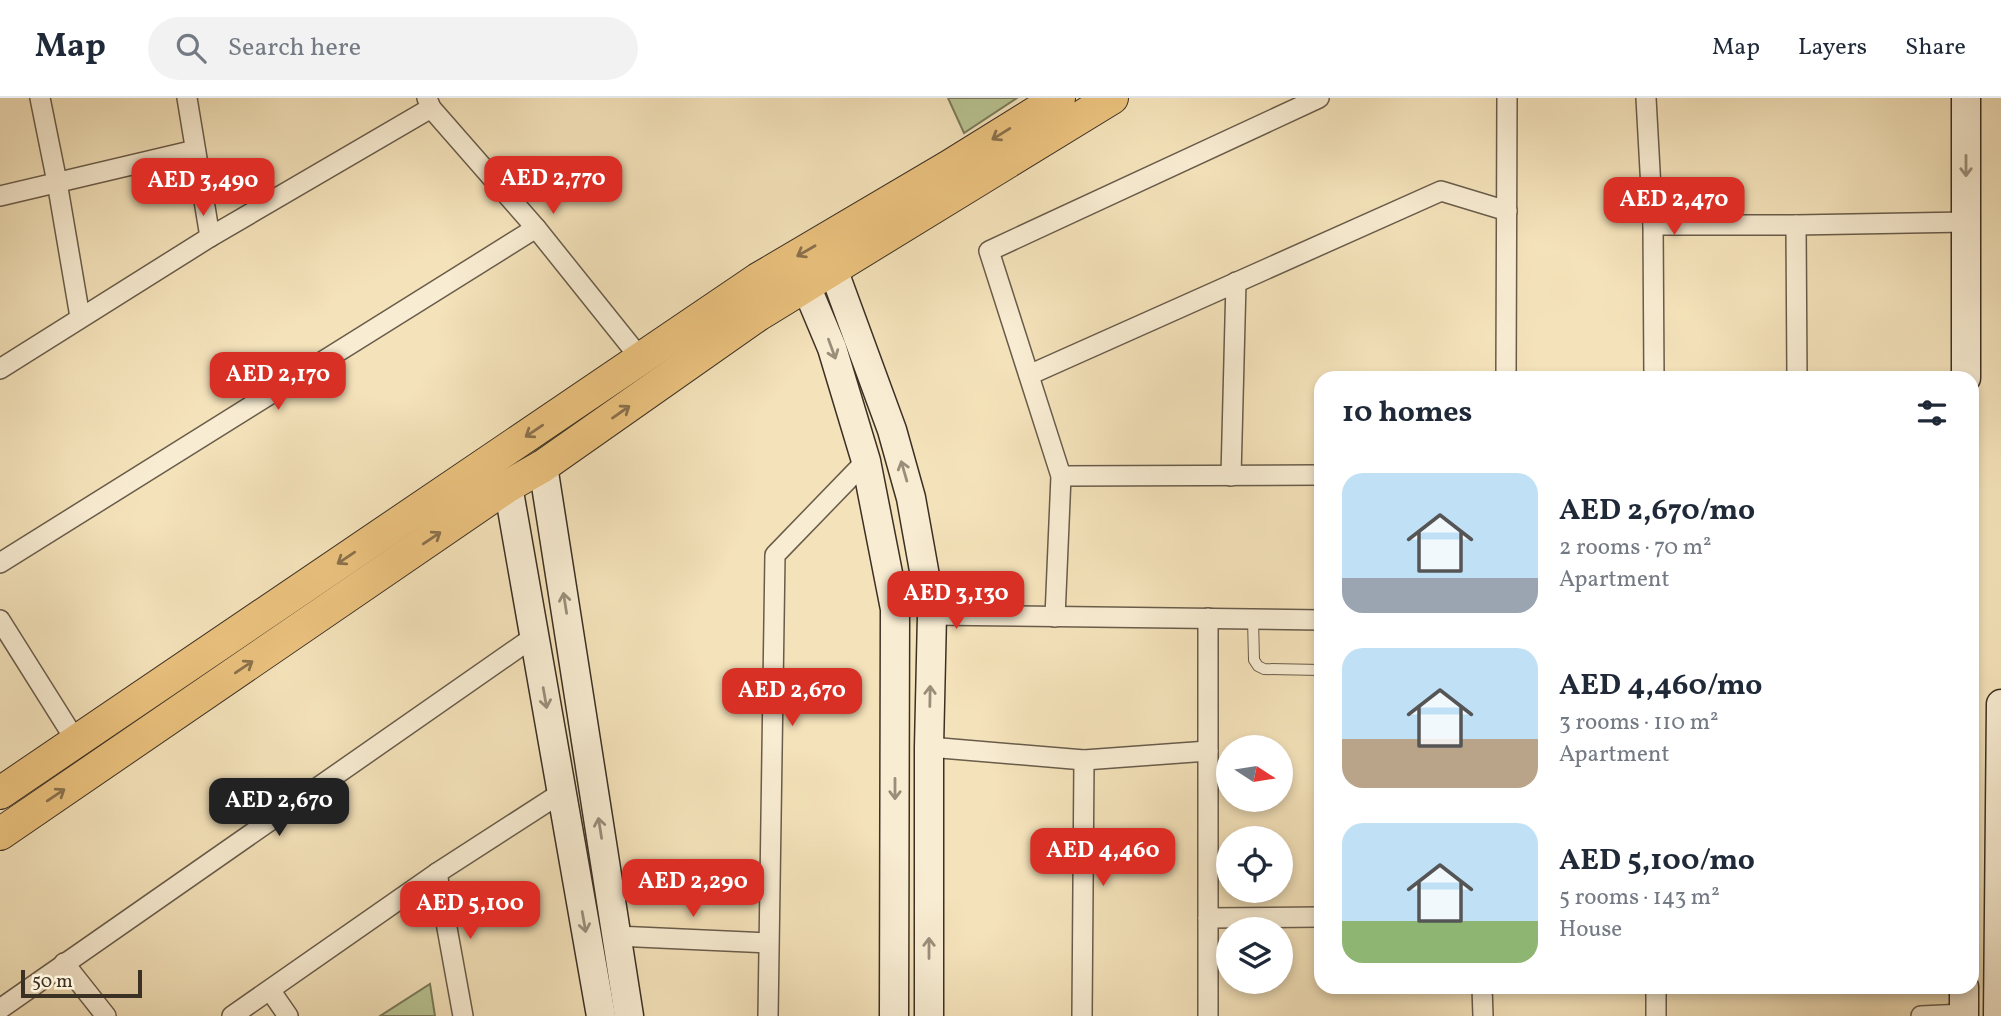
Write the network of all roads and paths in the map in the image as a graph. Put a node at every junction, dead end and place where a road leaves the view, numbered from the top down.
1 (40, 98) edge
2 (187, 98) edge
3 (1059, 98) edge
4 (1112, 98) edge
5 (1319, 98) edge
6 (1507, 98) edge
7 (1646, 98) edge
8 (1966, 98) edge
9 (429, 103) edge
10 (195, 149) junction
11 (57, 182) junction
12 (0, 196) edge
13 (1507, 211) junction
14 (1966, 222) junction
15 (1654, 225) junction
16 (1796, 225) junction
17 (536, 228) junction
18 (210, 237) junction
19 (833, 269) junction
20 (1236, 282) junction
21 (806, 286) junction
22 (80, 317) junction
23 (641, 359) junction
24 (0, 369) edge
25 (1507, 371) edge
26 (1654, 371) edge
27 (1797, 371) edge
28 (1966, 371) edge
29 (1029, 375) junction
30 (866, 461) junction
31 (543, 467) junction
32 (1231, 475) junction
33 (1314, 475) edge
34 (1061, 476) junction
35 (508, 486) junction
36 (0, 564) edge
37 (932, 615) junction
38 (1055, 617) junction
39 (1208, 618) junction
40 (1253, 619) junction
41 (0, 620) edge
42 (1314, 620) edge
43 (535, 636) junction
44 (1314, 670) edge
45 (2001, 704) edge
46 (76, 741) junction
47 (929, 747) junction
48 (2001, 750) edge
49 (1208, 751) junction
50 (1084, 760) junction
51 (0, 793) edge
52 (561, 793) junction
53 (0, 834) edge
54 (437, 873) junction
55 (1314, 917) edge
56 (1208, 918) junction
57 (616, 936) junction
58 (768, 943) junction
59 (2000, 951) edge
60 (64, 963) junction
61 (270, 990) junction
62 (1482, 994) edge
63 (1656, 994) edge
64 (1964, 1006) edge
65 (0, 1009) edge
66 (106, 1016) edge
67 (232, 1016) edge
68 (288, 1016) edge
69 (463, 1016) edge
70 (601, 1016) edge
71 (629, 1016) edge
72 (768, 1016) edge
73 (894, 1016) edge
74 (929, 1016) edge
75 (1082, 1016) edge
76 (1208, 1016) edge
77 (1483, 1016) edge
78 (1656, 1016) edge
79 (1921, 1016) edge
80 (1998, 1016) edge

1 - 11 street
2 - 10 street
3 -> 23 main road
4 - 19 main road
5 - 29 street
6 - 13 street
7 - 15 street
8 -> 14 main road
9 - 17 street
9 - 18 street
10 - 11 street
10 - 18 street
11 - 12 street
11 - 22 street
13 - 20 street
13 - 25 street
14 - 16 street
14 - 28 main road
15 - 16 street
15 - 26 street
16 - 27 street
17 - 23 street
17 - 36 street
18 - 22 street
19 - 21 main road
37 -> 19 main road
20 - 29 street
20 - 32 street
21 -> 30 main road
31 -> 21 main road
22 - 24 street
23 -> 46 main road
29 - 34 street
30 - 58 street
30 -> 73 main road
31 - 35 main road
57 -> 31 main road
32 - 33 street
32 - 34 street
34 - 38 street
35 - 43 main road
53 -> 35 main road
37 - 38 street
47 -> 37 main road
38 - 39 street
39 - 40 street
39 - 49 street
40 - 42 street
40 - 44 lane
41 - 46 street
43 -> 52 main road
43 - 60 street
45 - 48 main road
46 - 51 main road
47 - 50 street
74 -> 47 main road
48 - 59 main road
49 - 50 street
49 - 56 street
50 - 75 street
52 - 54 street
52 -> 70 main road
54 - 61 street
54 - 69 street
55 - 56 street
56 - 76 street
57 - 58 street
57 - 71 main road
58 - 72 street
59 - 80 main road
60 - 65 street
60 - 66 street
61 - 67 street
61 - 68 street
62 - 77 street
63 - 78 street
64 - 79 street

